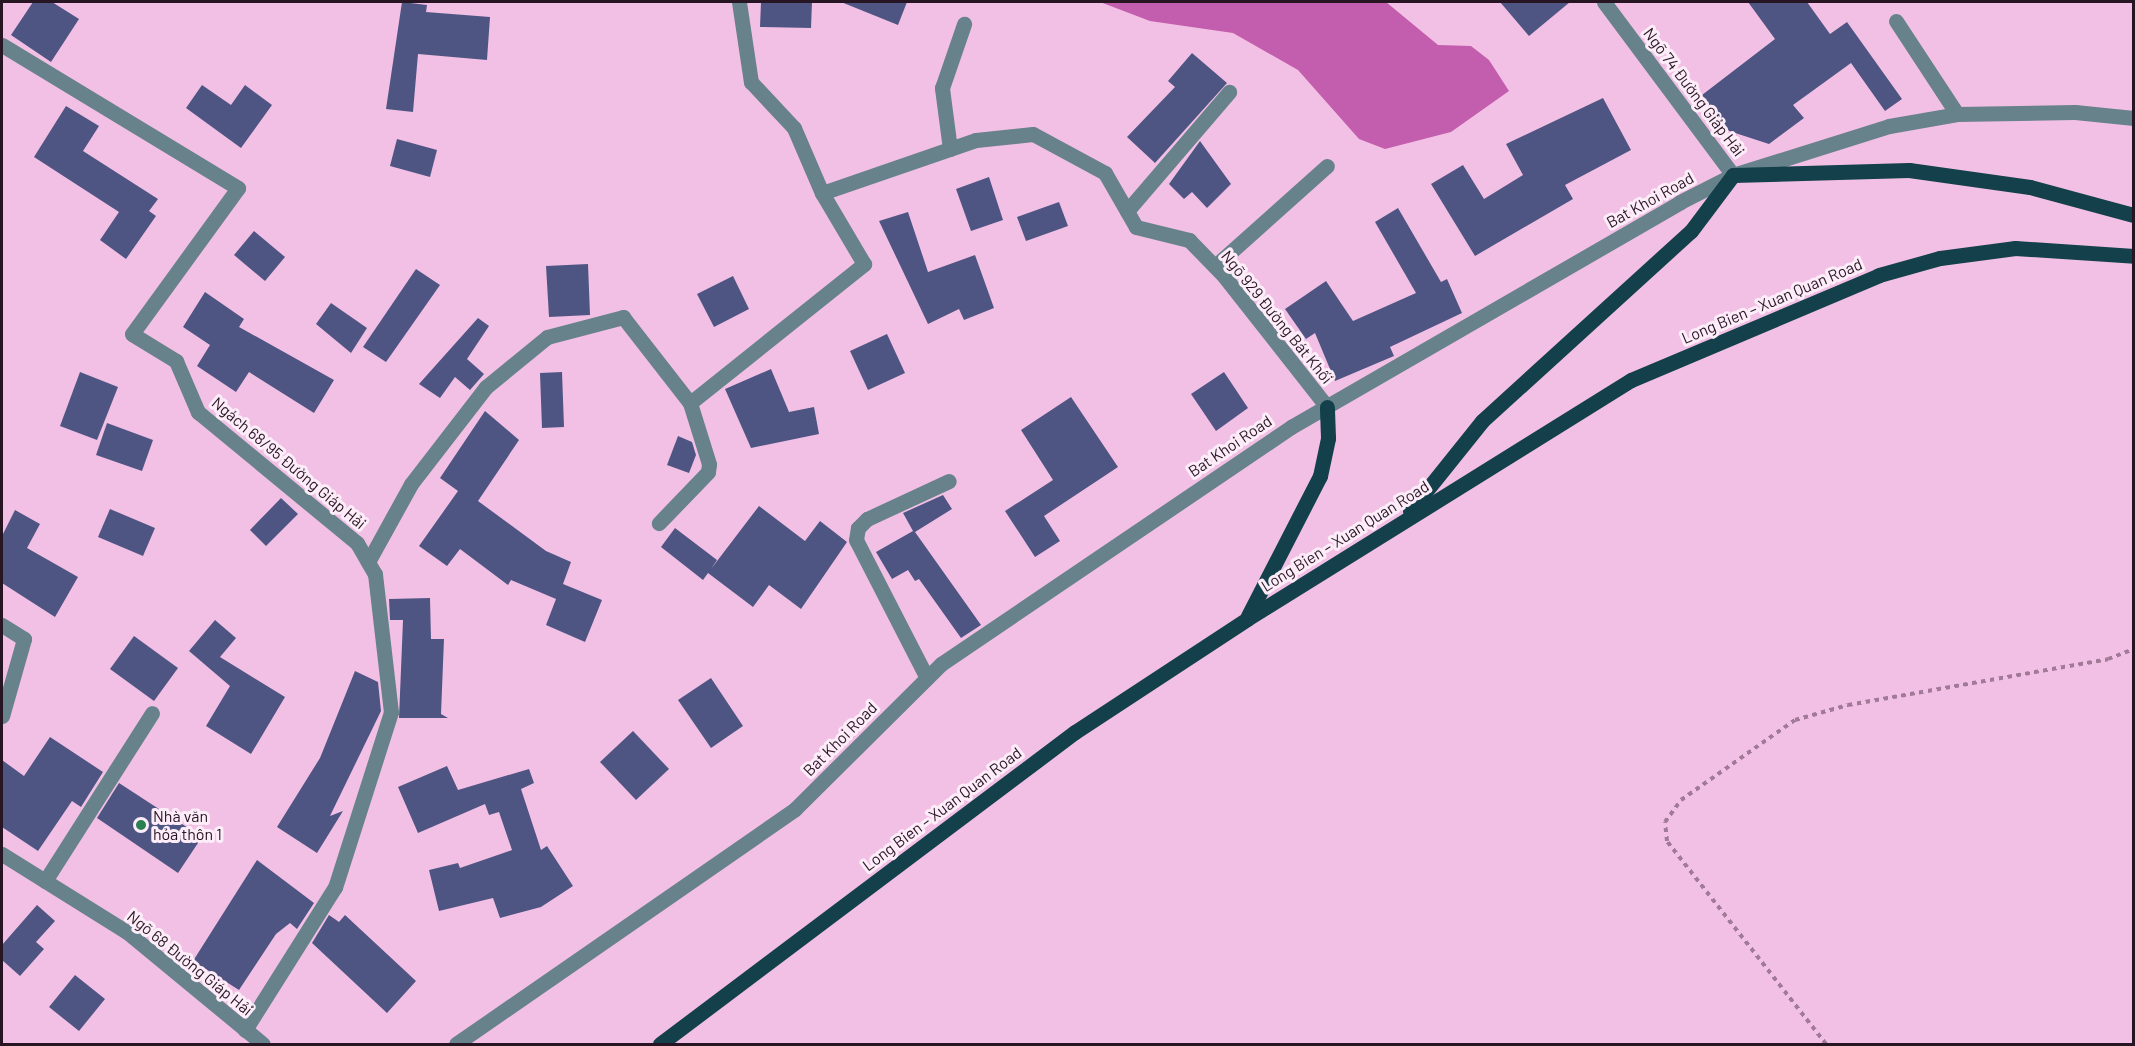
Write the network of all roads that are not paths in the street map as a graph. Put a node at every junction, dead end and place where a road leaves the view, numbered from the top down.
1 (739, 2) edge
2 (1604, 2) edge
3 (1896, 21) dead end
4 (964, 24) dead end
5 (2, 45) edge
6 (1229, 92) dead end
7 (1957, 114) junction
8 (2133, 118) edge
9 (950, 149) junction
10 (1327, 166) dead end
11 (1733, 175) junction
12 (822, 193) junction
13 (1127, 212) junction
14 (2133, 215) edge
15 (2133, 256) edge
16 (1215, 266) junction
17 (690, 404) junction
18 (1327, 407) junction
19 (949, 481) dead end
20 (1403, 520) junction
21 (659, 523) dead end
22 (368, 562) junction
23 (1246, 619) junction
24 (2, 625) edge
25 (927, 678) junction
26 (152, 713) dead end
27 (2, 716) edge
28 (2, 854) edge
29 (45, 881) junction
30 (245, 1030) junction
31 (674, 1035) junction
32 (263, 1044) edge
33 (456, 1044) edge
34 (646, 1044) edge
35 (660, 1044) edge

1 - 12 street
2 - 11 street, Ngõ 74 Đường Giáp Hải
3 - 7 street
4 - 9 street
5 - 22 street, Ngách 68/95 Đường Giáp Hải
6 - 13 street
7 - 8 street, Bat Khoi Road
7 - 11 street, Bat Khoi Road
9 - 12 street, Ngõ 929 Đường Bát Khối
9 - 13 street, Ngõ 929 Đường Bát Khối
10 - 16 street
11 - 14 main road
11 - 18 street, Bat Khoi Road
11 - 20 main road
12 - 17 street
13 - 16 street, Ngõ 929 Đường Bát Khối
15 - 20 main road, Long Bien – Xuan Quan Road
16 - 18 street, Ngõ 929 Đường Bát Khối
17 - 21 street
17 - 22 street
18 - 23 main road
18 - 25 street, Bat Khoi Road
19 - 25 street
20 - 23 main road, Long Bien – Xuan Quan Road
22 - 30 street, Ngách 68/95 Đường Giáp Hải
23 - 31 main road, Long Bien – Xuan Quan Road
24 - 27 street
25 - 33 street, Bat Khoi Road
26 - 29 street
28 - 29 street, Ngõ 68 Đường Giáp Hải
29 - 30 street, Ngõ 68 Đường Giáp Hải
30 - 32 street, Ngõ 68 Đường Giáp Hải
31 - 34 main road
31 - 35 main road, Long Bien – Xuan Quan Road

